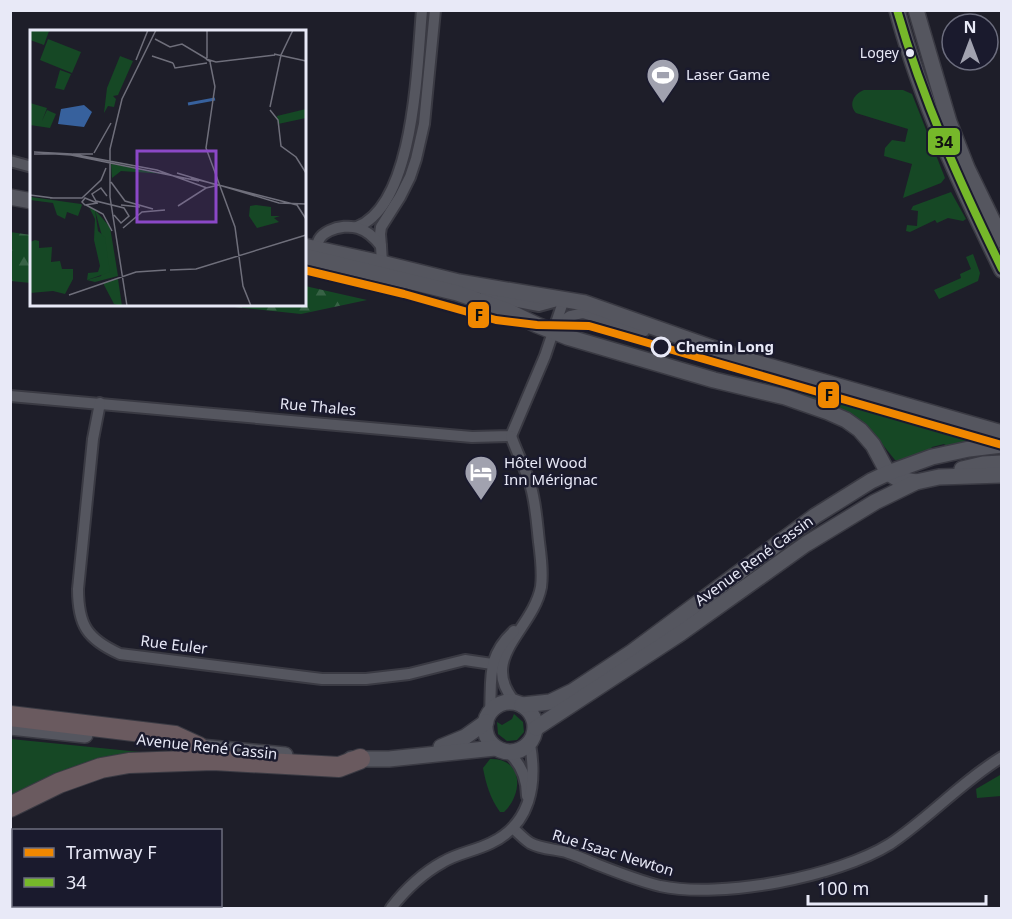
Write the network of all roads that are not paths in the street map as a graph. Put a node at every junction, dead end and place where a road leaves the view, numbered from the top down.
1 (422, 10) edge
2 (435, 10) edge
3 (897, 10) edge
4 (916, 11) edge
5 (405, 151) junction
6 (417, 154) junction
7 (10, 161) edge
8 (30, 166) edge
9 (10, 197) edge
10 (30, 201) edge
11 (357, 227) junction
12 (1002, 240) edge
13 (381, 246) junction
14 (313, 253) edge
15 (382, 263) junction
16 (364, 270) junction
17 (1002, 270) edge
18 (457, 293) junction
19 (564, 299) junction
20 (555, 329) junction
21 (700, 342) junction
22 (10, 396) edge
23 (100, 403) junction
24 (1002, 433) edge
25 (511, 436) junction
26 (1002, 445) edge
27 (1002, 463) edge
28 (888, 473) junction
29 (1002, 475) edge
30 (939, 477) junction
31 (916, 482) junction
32 (526, 621) junction
33 (492, 664) junction
34 (518, 704) junction
35 (10, 716) edge
36 (488, 717) junction
37 (10, 727) edge
38 (536, 728) junction
39 (530, 744) junction
40 (199, 747) junction
41 (502, 750) junction
42 (1002, 757) edge
43 (403, 758) junction
44 (360, 759) junction
45 (10, 807) edge
46 (525, 808) junction
47 (513, 828) junction
48 (392, 909) edge

1 - 5 street
2 - 6 street
3 - 17 street
4 - 12 street
5 - 6 street
5 - 11 street
6 - 13 street
7 - 8 street
9 - 10 street
11 - 13 street
11 - 14 street
13 - 15 street
14 - 15 street
14 - 16 street
15 - 16 street
15 - 19 street
16 - 18 street
18 - 19 street
18 - 20 street
19 - 20 street
19 - 21 street
20 - 21 street
20 - 25 street
20 - 28 street
21 - 24 street
22 - 23 street, Rue Thales
23 - 25 street, Rue Thales
23 - 33 street, Rue Euler
25 - 32 street
26 - 28 street, Avenue René Cassin
27 - 30 street
28 - 31 street
28 - 34 street, Avenue René Cassin
29 - 30 street, Avenue René Cassin
30 - 31 street, Avenue René Cassin
31 - 38 street, Avenue René Cassin
32 - 33 street
32 - 34 street
33 - 36 street
34 - 36 street
34 - 38 street
35 - 40 highway
36 - 41 street
36 - 43 street, Avenue René Cassin
37 - 40 street, Avenue René Cassin
38 - 39 street
39 - 41 street
39 - 46 street
40 - 44 street, Avenue René Cassin
41 - 43 street, Avenue René Cassin
41 - 46 street
42 - 47 street, Rue Isaac Newton
43 - 44 street, Avenue René Cassin
44 - 45 highway
46 - 47 street
47 - 48 street

